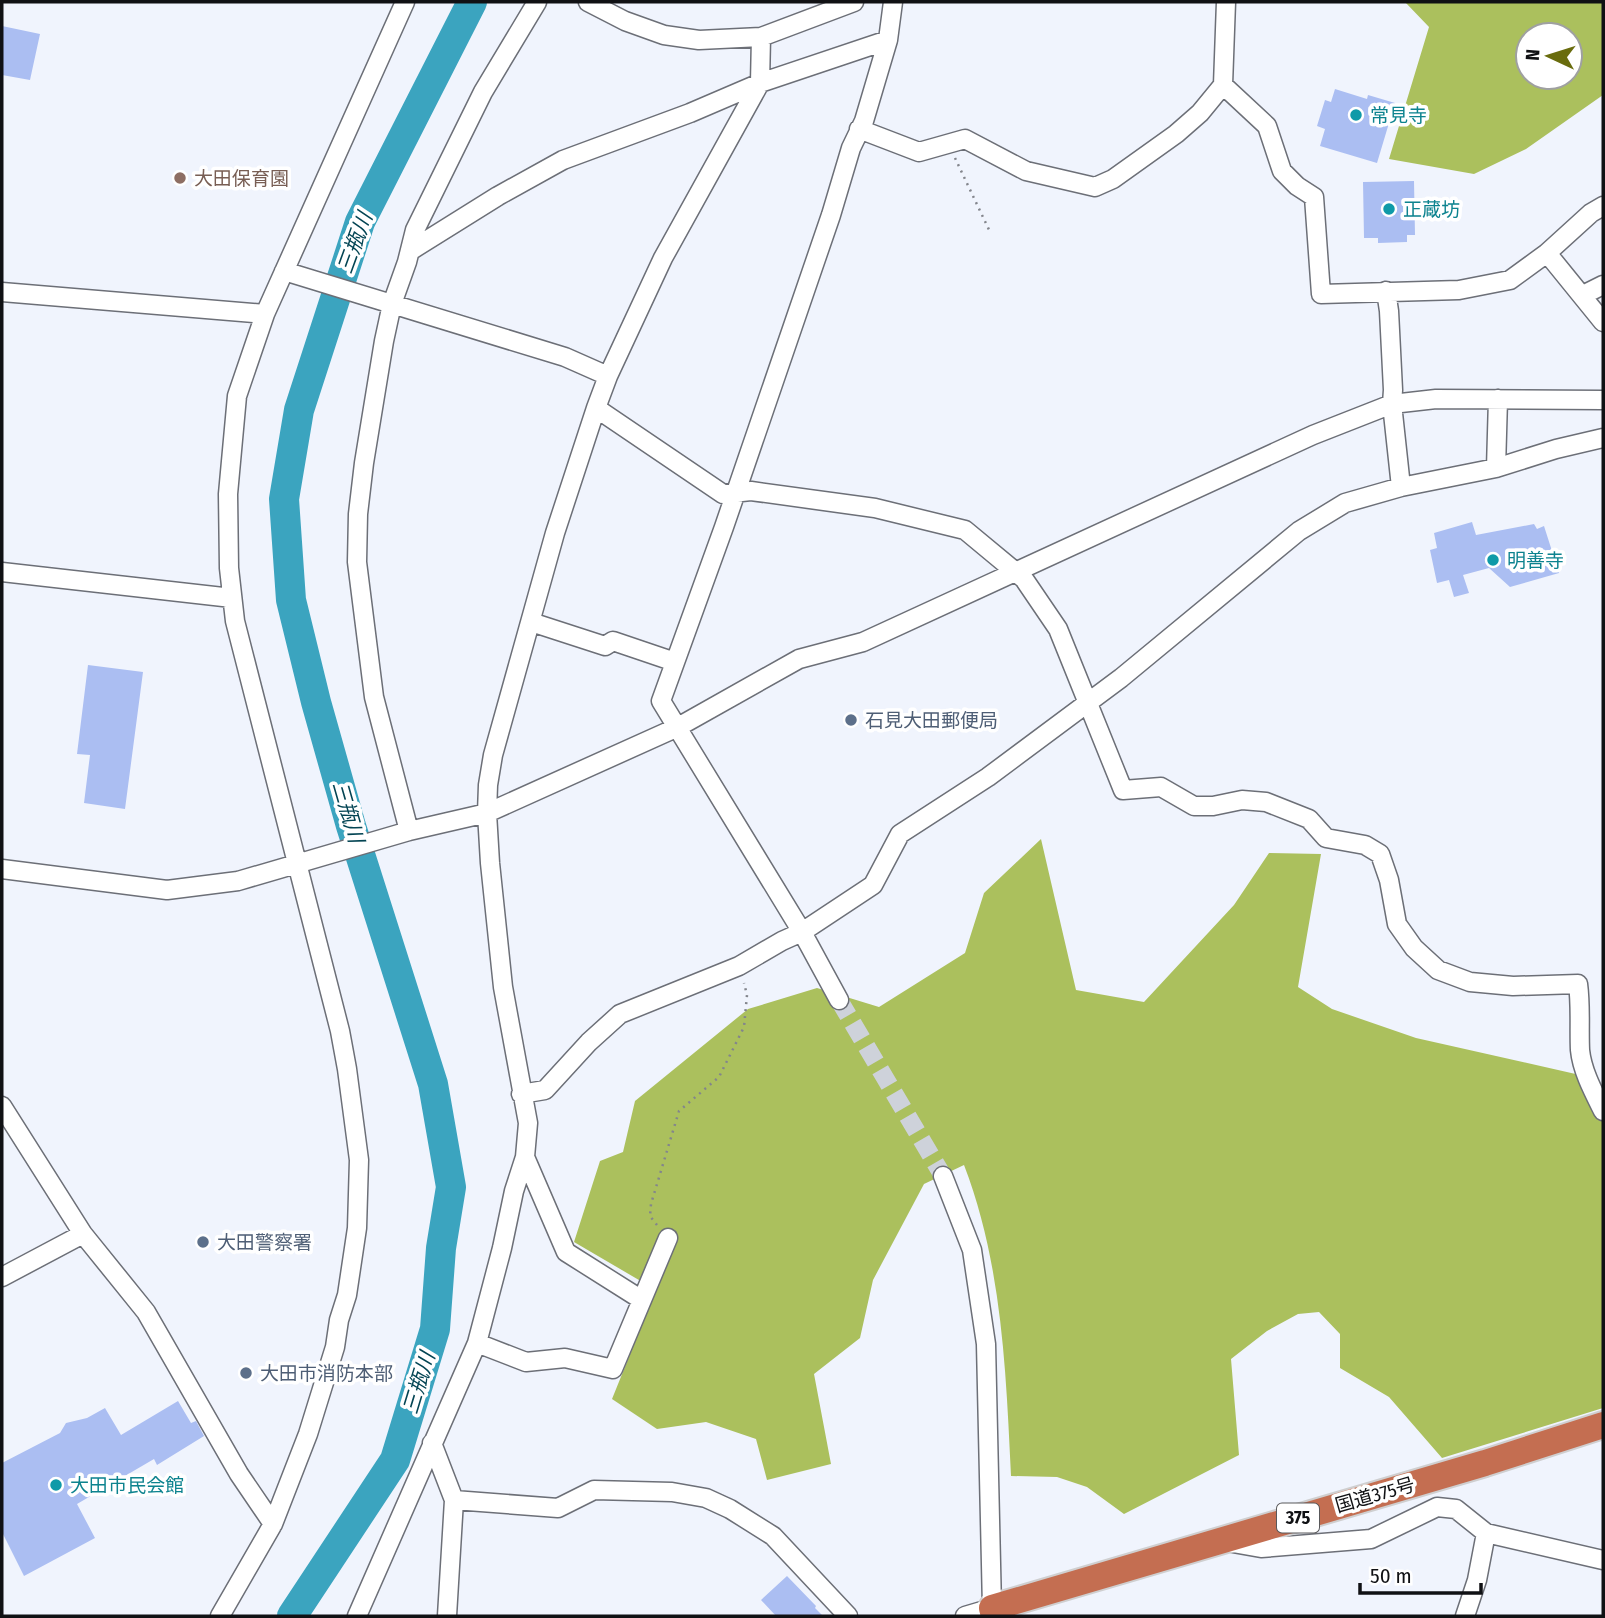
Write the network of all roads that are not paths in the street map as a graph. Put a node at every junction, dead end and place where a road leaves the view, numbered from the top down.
1 (405, 2) edge
2 (537, 2) edge
3 (589, 2) edge
4 (853, 2) edge
5 (893, 2) edge
6 (1226, 2) edge
7 (761, 37) junction
8 (887, 40) junction
9 (760, 83) junction
10 (1223, 85) junction
11 (859, 129) junction
12 (1603, 206) edge
13 (410, 251) junction
14 (1547, 253) junction
15 (290, 273) junction
16 (1603, 285) edge
17 (2, 292) edge
18 (1385, 292) junction
19 (1583, 295) junction
20 (384, 302) junction
21 (265, 314) junction
22 (1603, 322) edge
23 (608, 376) junction
24 (1498, 399) junction
25 (1603, 400) edge
26 (1392, 404) junction
27 (596, 408) junction
28 (1603, 438) edge
29 (1496, 468) junction
30 (1401, 487) junction
31 (737, 491) junction
32 (2, 572) edge
33 (1015, 572) junction
34 (232, 598) junction
35 (531, 622) junction
36 (675, 662) junction
37 (1088, 701) junction
38 (678, 727) junction
39 (486, 813) junction
40 (409, 831) junction
41 (297, 864) junction
42 (2, 869) edge
43 (802, 932) junction
44 (839, 1000) tunnel mouth
45 (522, 1094) junction
46 (2, 1106) edge
47 (1603, 1111) edge
48 (525, 1157) junction
49 (943, 1176) tunnel mouth
50 (83, 1234) junction
51 (668, 1238) road end
52 (2, 1277) edge
53 (642, 1300) junction
54 (477, 1343) junction
55 (1603, 1425) edge
56 (432, 1443) junction
57 (454, 1500) junction
58 (273, 1524) junction
59 (1486, 1533) junction
60 (1220, 1541) junction
61 (1603, 1560) edge
62 (993, 1612) edge
63 (220, 1616) edge
64 (357, 1616) edge
65 (447, 1616) edge
66 (848, 1616) edge
67 (965, 1616) edge
68 (1465, 1616) edge

1 - 15 street
2 - 13 street
3 - 7 street
4 - 7 street
5 - 8 street
6 - 10 street
7 - 9 street
8 - 9 street
8 - 11 street
9 - 13 street
9 - 23 street
10 - 11 street
10 - 18 street
11 - 31 street
12 - 14 street
13 - 20 street
14 - 18 street
14 - 19 street
15 - 20 street
15 - 21 street
16 - 19 street
17 - 21 street
18 - 26 street
19 - 22 street
20 - 23 street
20 - 40 street
21 - 34 street
23 - 27 street
24 - 25 street
24 - 26 street
24 - 29 street
26 - 30 street
26 - 33 street
27 - 31 street
27 - 35 street
28 - 29 street
29 - 30 street
30 - 37 street
31 - 33 street
31 - 36 street
32 - 34 street
33 - 37 street
33 - 38 street
34 - 41 street
35 - 36 street
35 - 39 street
36 - 38 street
37 - 43 street
37 - 47 street
38 - 39 street
38 - 43 street
39 - 40 street
39 - 45 street
40 - 41 street
41 - 42 street
41 - 58 street
43 - 44 street
43 - 45 street
45 - 48 street
46 - 50 street
48 - 53 street
48 - 54 street
49 - 62 street
50 - 52 street
50 - 58 street
51 - 53 street
53 - 54 street
54 - 56 street
55 - 60 highway, 国道375号 / 375
56 - 57 street
56 - 64 street
57 - 65 street
57 - 66 street
58 - 63 street
59 - 60 street
59 - 61 street
59 - 68 street
60 - 62 highway, 国道375号 / 375
62 - 67 street

